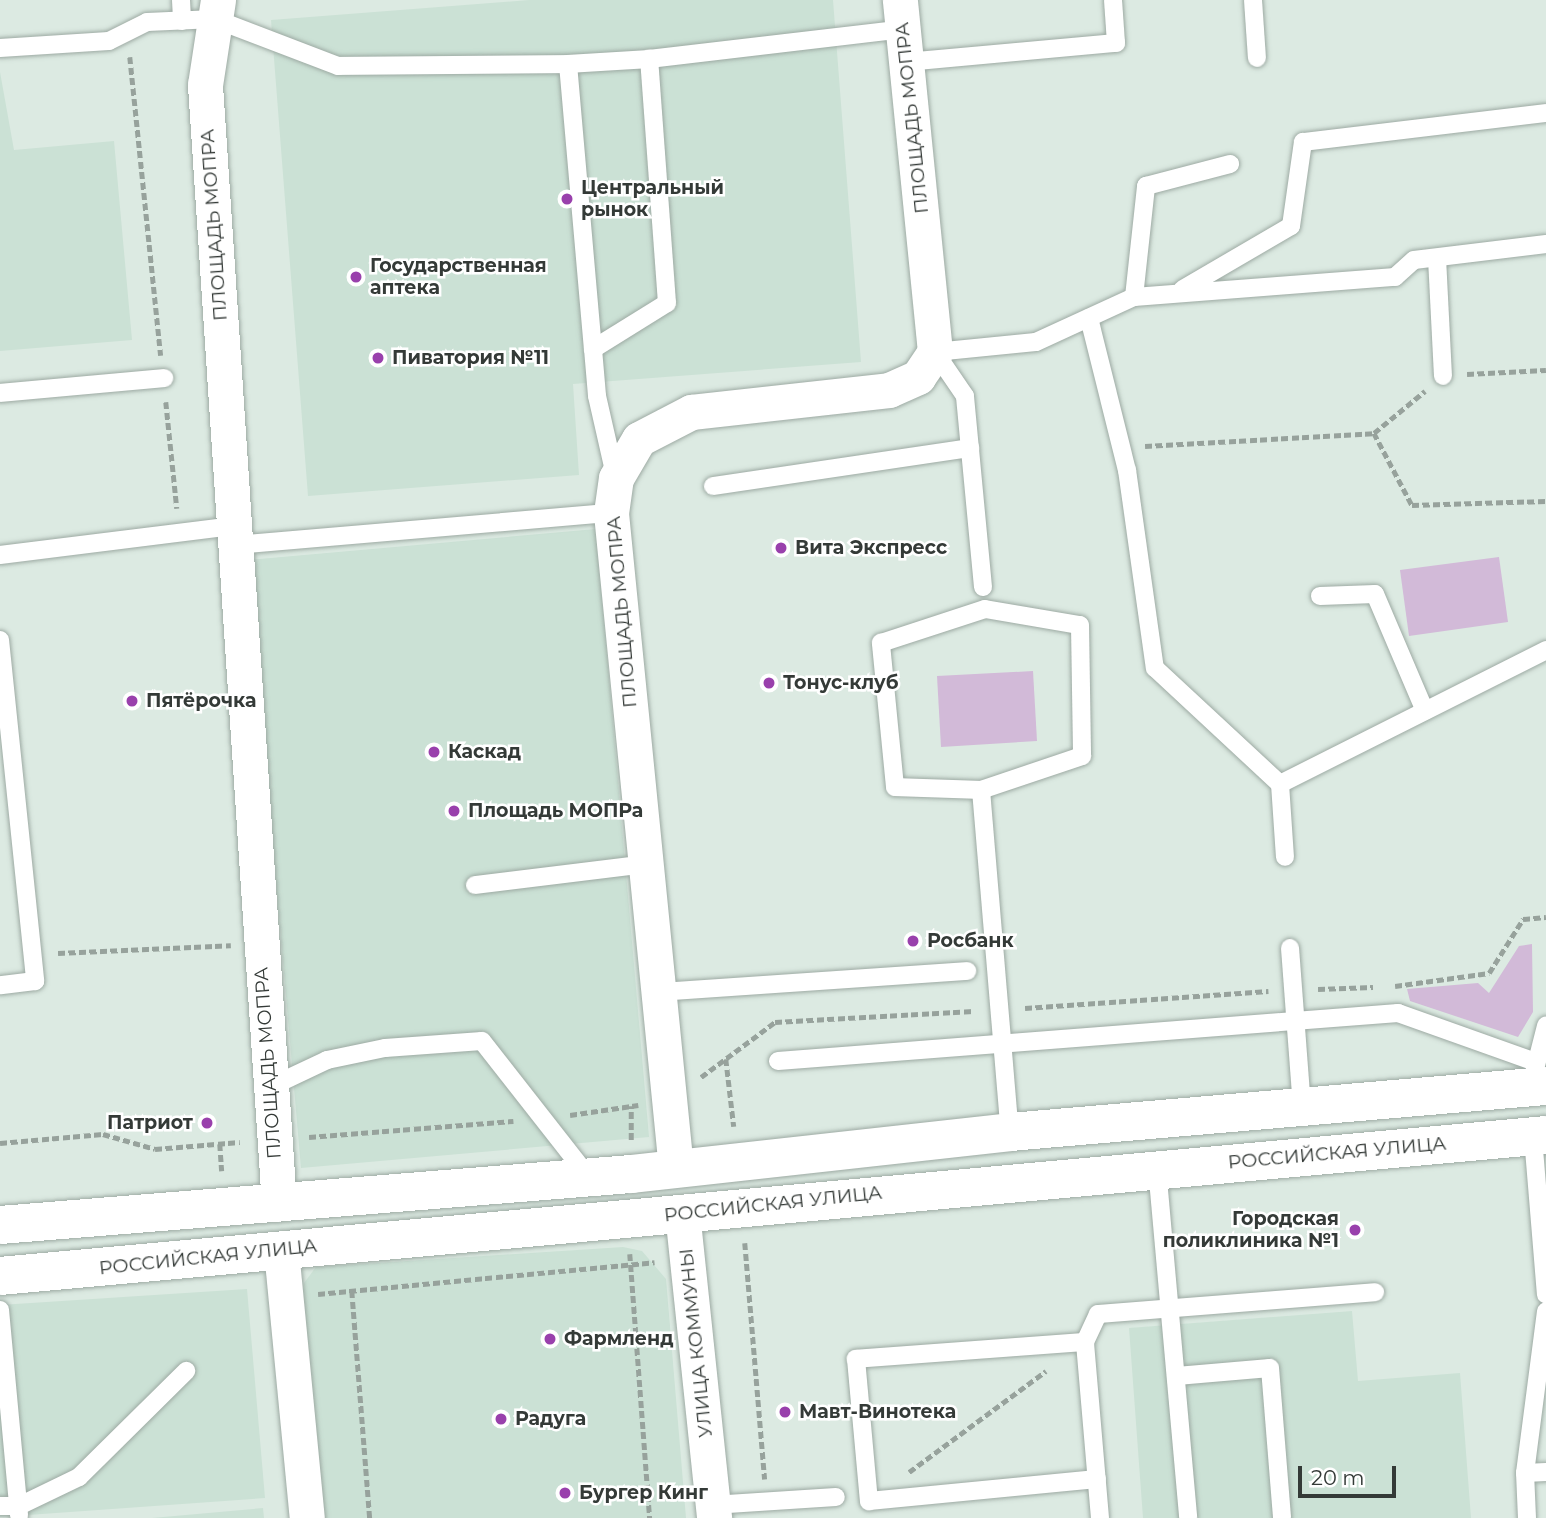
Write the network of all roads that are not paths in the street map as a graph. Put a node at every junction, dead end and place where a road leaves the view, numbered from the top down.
1 (181, 0) edge
2 (1112, 0) edge
3 (1253, 0) edge
4 (205, 13) edge
5 (903, 30) edge
6 (0, 48) edge
7 (1257, 58) dead end
8 (649, 59) junction
9 (568, 64) junction
10 (1546, 113) edge
11 (1230, 164) dead end
12 (1546, 244) edge
13 (1437, 258) junction
14 (1180, 290) junction
15 (1134, 297) junction
16 (1089, 318) junction
17 (593, 349) junction
18 (935, 352) junction
19 (1443, 376) road end
20 (164, 377) road end
21 (0, 393) edge
22 (970, 448) junction
23 (616, 478) junction
24 (713, 486) dead end
25 (611, 513) junction
26 (235, 536) junction
27 (0, 555) edge
28 (982, 587) dead end
29 (1320, 596) dead end
30 (0, 640) edge
31 (1546, 650) edge
32 (1425, 711) junction
33 (1280, 784) junction
34 (981, 790) junction
35 (1286, 858) dead end
36 (647, 864) junction
37 (475, 885) dead end
38 (1290, 948) dead end
39 (967, 971) dead end
40 (0, 985) edge
41 (659, 992) junction
42 (1296, 1020) junction
43 (1546, 1026) edge
44 (1001, 1042) junction
45 (778, 1061) dead end
46 (1538, 1078) edge
47 (270, 1087) junction
48 (1302, 1106) junction
49 (1010, 1132) junction
50 (1539, 1136) edge
51 (1157, 1168) junction
52 (677, 1169) junction
53 (588, 1177) junction
54 (279, 1204) junction
55 (682, 1212) junction
56 (0, 1225) edge
57 (281, 1250) junction
58 (0, 1276) edge
59 (1375, 1292) dead end
60 (1546, 1294) edge
61 (1171, 1308) junction
62 (0, 1310) edge
63 (1546, 1311) edge
64 (1085, 1342) junction
65 (186, 1371) dead end
66 (1177, 1376) junction
67 (1546, 1472) edge
68 (1525, 1473) junction
69 (1097, 1479) junction
70 (836, 1497) dead end
71 (0, 1506) edge
72 (713, 1511) edge
73 (19, 1512) edge
74 (307, 1518) edge
75 (1100, 1518) edge
76 (1188, 1518) edge
77 (1282, 1518) edge
78 (1527, 1518) edge

1 - 4 lane
2 - 5 lane
3 - 7 lane
4 - 6 lane
4 - 9 lane
4 - 26 street, ПЛОЩАДЬ МОПРА
5 - 8 lane
5 - 18 street, ПЛОЩАДЬ МОПРА
8 - 9 lane
8 - 17 lane
9 - 17 lane
10 - 14 lane
11 - 15 lane
12 - 13 lane
13 - 14 lane
13 - 19 lane
14 - 15 lane
15 - 16 lane
16 - 18 lane
16 - 33 lane
17 - 23 lane
18 - 22 lane
18 - 23 street, ПЛОЩАДЬ МОПРА
20 - 21 lane
22 - 24 lane
22 - 28 lane
23 - 25 street, ПЛОЩАДЬ МОПРА
25 - 26 lane
25 - 36 street, ПЛОЩАДЬ МОПРА
26 - 27 lane
26 - 47 street, ПЛОЩАДЬ МОПРА
29 - 32 lane
30 - 40 lane
31 - 32 lane
32 - 33 lane
33 - 35 lane
34 - 34 lane
34 - 44 lane
36 - 37 lane
36 - 41 street, ПЛОЩАДЬ МОПРА
38 - 42 lane
39 - 41 lane
41 - 52 street, ПЛОЩАДЬ МОПРА
42 - 44 lane
42 - 46 lane
42 - 48 lane
43 - 46 lane
44 - 45 lane
44 - 49 lane
46 - 48 main road
47 - 53 lane
47 - 54 street, ПЛОЩАДЬ МОПРА
48 - 49 main road
49 - 52 main road
50 - 51 main road, РОССИЙСКАЯ УЛИЦА
50 - 60 lane
51 - 55 main road, РОССИЙСКАЯ УЛИЦА
51 - 61 lane
52 - 53 main road
52 - 55 main road, УЛИЦА КОММУНЫ
53 - 54 main road
54 - 56 main road
54 - 57 main road
55 - 57 main road, РОССИЙСКАЯ УЛИЦА
55 - 72 street, УЛИЦА КОММУНЫ
57 - 58 main road, РОССИЙСКАЯ УЛИЦА
57 - 74 street
59 - 61 lane
61 - 64 lane
61 - 66 lane
62 - 73 lane
63 - 68 lane
64 - 69 lane
64 - 69 lane
65 - 73 lane
66 - 76 lane
66 - 77 lane
67 - 68 lane
68 - 78 lane
69 - 75 lane
70 - 72 lane
71 - 73 lane

